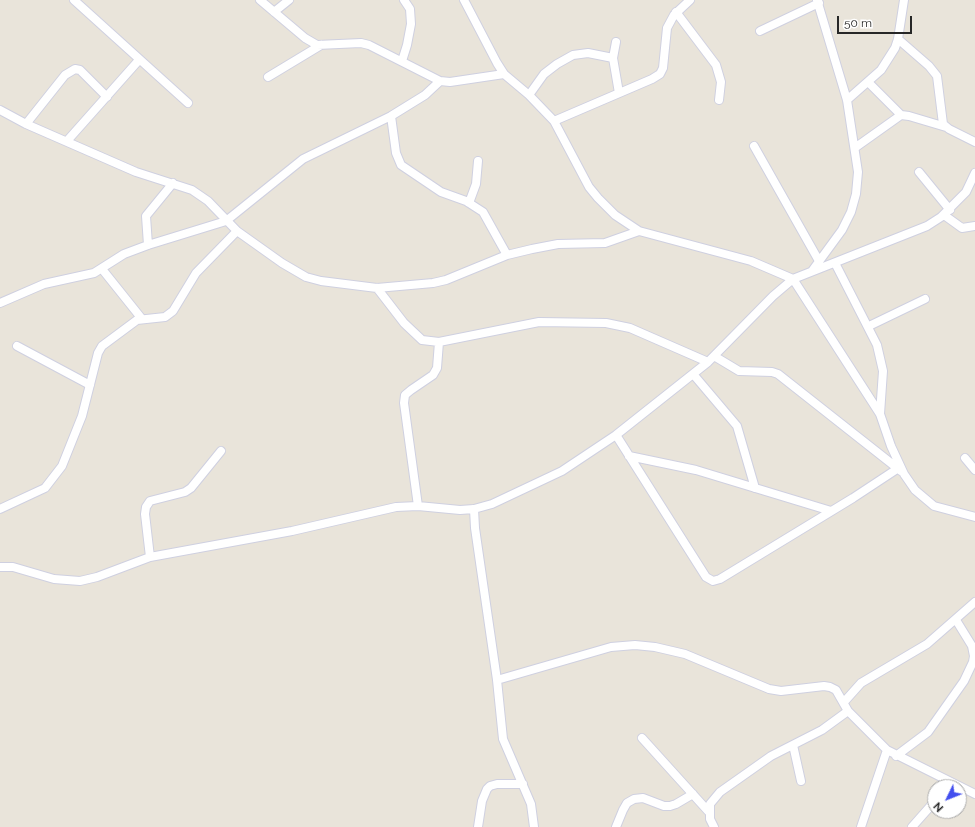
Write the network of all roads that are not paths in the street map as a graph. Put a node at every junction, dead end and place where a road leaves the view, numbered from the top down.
1 (74, 0) edge
2 (260, 0) edge
3 (289, 0) edge
4 (404, 0) edge
5 (464, 0) edge
6 (690, 0) edge
7 (904, 0) edge
8 (818, 2) edge
9 (274, 12) junction
10 (676, 12) junction
11 (760, 31) dead end
12 (898, 39) junction
13 (616, 42) dead end
14 (321, 45) junction
15 (613, 58) junction
16 (139, 60) junction
17 (402, 61) junction
18 (504, 74) junction
19 (268, 77) dead end
20 (440, 81) junction
21 (868, 82) junction
22 (619, 93) junction
23 (529, 95) junction
24 (107, 97) junction
25 (719, 100) dead end
26 (847, 100) junction
27 (188, 103) dead end
28 (0, 110) edge
29 (901, 115) junction
30 (391, 116) junction
31 (554, 121) junction
32 (26, 124) junction
33 (946, 127) junction
34 (67, 141) junction
35 (975, 142) edge
36 (754, 146) dead end
37 (856, 147) junction
38 (478, 161) dead end
39 (920, 172) dead end
40 (975, 173) edge
41 (173, 183) junction
42 (469, 203) junction
43 (947, 212) junction
44 (226, 221) junction
45 (975, 226) edge
46 (237, 231) junction
47 (638, 231) junction
48 (148, 245) junction
49 (508, 256) junction
50 (819, 261) junction
51 (835, 263) junction
52 (102, 269) junction
53 (812, 272) junction
54 (794, 279) junction
55 (377, 288) junction
56 (925, 299) dead end
57 (0, 303) edge
58 (142, 319) junction
59 (869, 326) junction
60 (439, 342) junction
61 (17, 346) dead end
62 (714, 356) junction
63 (708, 362) junction
64 (693, 374) junction
65 (90, 385) junction
66 (880, 414) junction
67 (616, 435) junction
68 (221, 451) dead end
69 (629, 456) junction
70 (965, 458) dead end
71 (975, 470) edge
72 (900, 471) junction
73 (755, 488) junction
74 (418, 506) junction
75 (0, 509) edge
76 (474, 509) junction
77 (831, 511) junction
78 (974, 516) edge
79 (150, 557) junction
80 (0, 567) edge
81 (975, 602) edge
82 (956, 620) junction
83 (497, 680) junction
84 (844, 702) junction
85 (848, 710) junction
86 (642, 738) dead end
87 (793, 745) junction
88 (887, 750) junction
89 (896, 756) junction
90 (936, 779) edge
91 (801, 781) dead end
92 (523, 784) junction
93 (693, 794) junction
94 (927, 810) edge
95 (708, 811) junction
96 (478, 827) edge
97 (534, 827) edge
98 (616, 827) edge
99 (714, 827) edge
100 (861, 827) edge
101 (912, 827) edge

1 - 16 street
2 - 9 street
3 - 9 street
4 - 17 street
5 - 18 street
6 - 10 street
7 - 12 street
8 - 11 street
8 - 26 street
9 - 14 street
10 - 22 street
10 - 25 street
12 - 21 street
12 - 33 street
13 - 15 street
14 - 17 street
14 - 19 street
15 - 22 street
15 - 23 street
16 - 24 street
16 - 27 street
17 - 20 street
18 - 20 street
18 - 23 street
20 - 30 street
21 - 26 street
21 - 29 street
22 - 31 street
23 - 31 street
24 - 32 street
24 - 34 street
26 - 37 street
28 - 32 street
29 - 33 street
29 - 37 street
30 - 42 street
30 - 44 street
31 - 47 street
32 - 34 street
33 - 35 street
34 - 41 street
36 - 50 street
37 - 50 street
38 - 42 street
39 - 43 street
40 - 43 street
41 - 44 street
41 - 48 street
42 - 49 street
43 - 45 street
43 - 51 street
44 - 46 street
44 - 48 street
46 - 55 street
46 - 58 street
47 - 49 street
47 - 54 street
48 - 52 street
49 - 55 street
50 - 53 street
51 - 53 street
51 - 59 street
52 - 57 street
52 - 58 street
53 - 54 street
54 - 62 street
54 - 66 street
55 - 60 street
56 - 59 street
58 - 65 street
59 - 66 street
60 - 63 street
60 - 74 street
61 - 65 street
62 - 63 street
62 - 72 street
63 - 64 street
64 - 67 street
64 - 73 street
65 - 75 street
66 - 72 street
67 - 69 street
67 - 76 street
68 - 79 street
69 - 73 street
69 - 77 street
70 - 71 street
72 - 77 street
72 - 78 street
73 - 77 street
74 - 76 street
74 - 79 street
76 - 83 street
79 - 80 street
81 - 82 street
82 - 84 street
82 - 89 street
83 - 84 street
83 - 92 street
84 - 85 street
85 - 87 street
85 - 88 street
86 - 93 street
87 - 91 street
87 - 95 street
88 - 89 street
88 - 100 street
89 - 90 street
92 - 96 street
92 - 97 street
93 - 95 street
93 - 98 street
94 - 101 street
95 - 99 street

